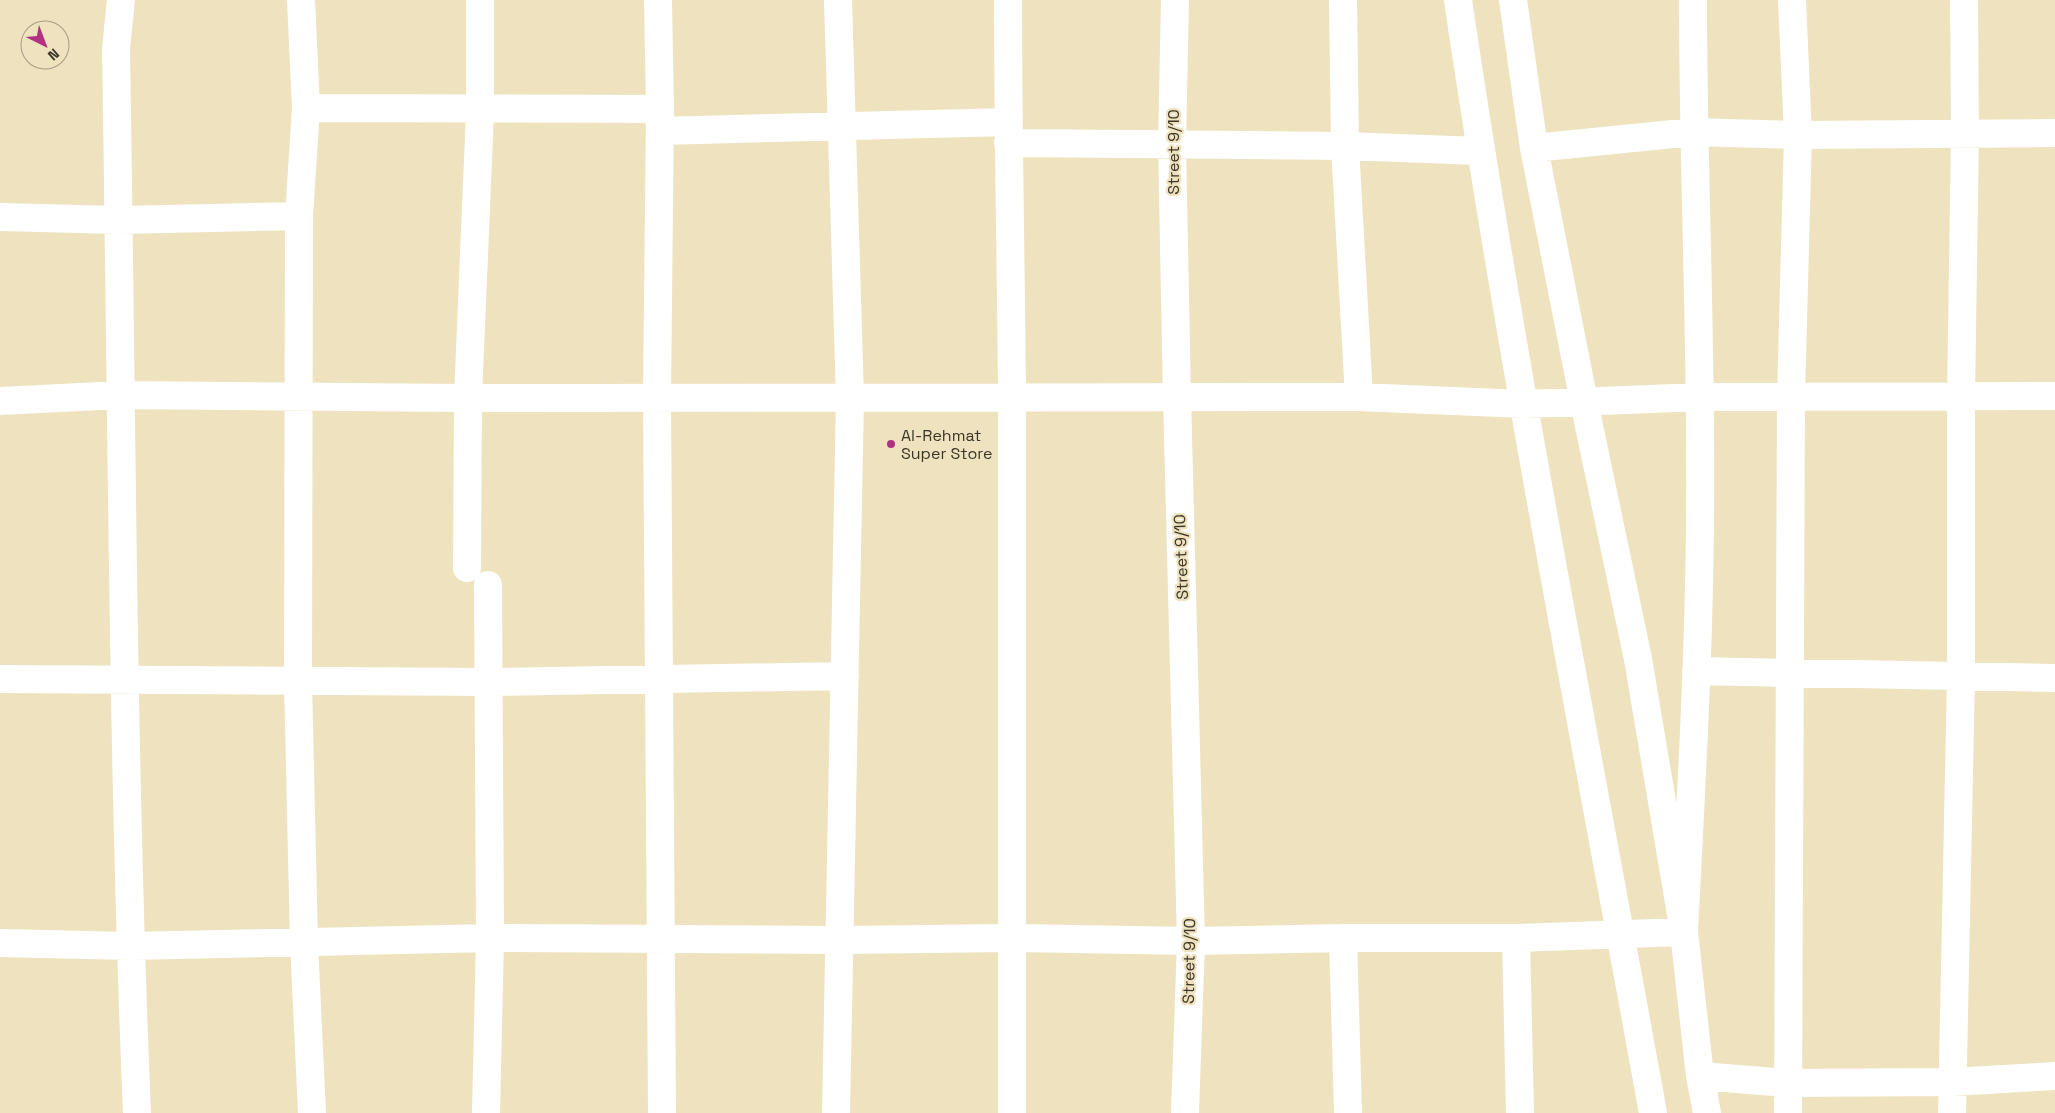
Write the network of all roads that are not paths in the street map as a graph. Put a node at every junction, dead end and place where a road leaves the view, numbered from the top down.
1 (121, 0) edge
2 (301, 0) edge
3 (480, 0) edge
4 (658, 0) edge
5 (838, 0) edge
6 (1008, 0) edge
7 (1175, 0) edge
8 (1343, 0) edge
9 (1458, 0) edge
10 (1513, 0) edge
11 (1693, 0) edge
12 (1792, 0) edge
13 (1964, 0) edge
14 (306, 108) junction
15 (480, 108) junction
16 (660, 120) junction
17 (842, 126) junction
18 (1008, 132) junction
19 (1693, 132) junction
20 (2055, 133) edge
21 (1965, 134) junction
22 (1798, 135) junction
23 (1172, 144) junction
24 (1345, 146) junction
25 (1534, 148) junction
26 (1480, 151) junction
27 (299, 216) junction
28 (0, 217) edge
29 (119, 220) junction
30 (120, 395) junction
31 (298, 396) junction
32 (1791, 396) junction
33 (1961, 396) junction
34 (2055, 396) edge
35 (1012, 397) junction
36 (1176, 397) junction
37 (1359, 397) junction
38 (1700, 397) junction
39 (468, 398) junction
40 (657, 398) junction
41 (850, 398) junction
42 (0, 401) edge
43 (1584, 402) junction
44 (1524, 404) junction
45 (467, 568) dead end
46 (488, 586) dead end
47 (1696, 670) junction
48 (1790, 672) junction
49 (845, 676) junction
50 (1961, 676) junction
51 (2055, 678) edge
52 (0, 679) edge
53 (659, 679) junction
54 (125, 680) junction
55 (298, 681) junction
56 (489, 682) junction
57 (1684, 932) junction
58 (1621, 934) junction
59 (490, 938) junction
60 (661, 938) junction
61 (1010, 938) junction
62 (1343, 938) junction
63 (1516, 938) junction
64 (840, 940) junction
65 (1191, 941) junction
66 (0, 943) edge
67 (304, 943) junction
68 (130, 946) junction
69 (1700, 1076) junction
70 (2055, 1076) edge
71 (1952, 1082) junction
72 (1788, 1083) junction
73 (137, 1113) edge
74 (312, 1113) edge
75 (486, 1113) edge
76 (662, 1113) edge
77 (836, 1113) edge
78 (1012, 1113) edge
79 (1185, 1113) edge
80 (1348, 1113) edge
81 (1520, 1113) edge
82 (1653, 1113) edge
83 (1707, 1113) edge
84 (1788, 1113) edge
85 (1952, 1113) edge

1 - 29 street
2 - 14 street
3 - 15 street
4 - 16 street
5 - 17 street
6 - 18 street
7 - 23 street, Street 9/10
8 - 24 street
9 - 26 street
10 - 25 street
11 - 19 street
12 - 22 street
13 - 21 street
14 - 15 street
14 - 27 street
15 - 16 street
15 - 39 street
16 - 17 street
16 - 40 street
17 - 18 street
17 - 41 street
18 - 23 street
18 - 35 street
19 - 22 street
19 - 25 street
19 - 38 street
20 - 21 street
21 - 22 street
21 - 33 street
22 - 32 street
23 - 24 street
23 - 36 street, Street 9/10
24 - 26 street
24 - 37 street
25 - 43 street
26 - 44 street
27 - 29 street
27 - 31 street
28 - 29 street
29 - 30 street
30 - 31 street
30 - 42 street
30 - 54 street
31 - 39 street
31 - 55 street
32 - 33 street
32 - 38 street
32 - 48 street
33 - 34 street
33 - 50 street
35 - 36 street
35 - 41 street
35 - 61 street
36 - 37 street
36 - 65 street, Street 9/10
37 - 44 street
38 - 43 street
38 - 47 street
39 - 40 street
39 - 45 street
40 - 41 street
40 - 53 street
41 - 49 street
43 - 44 street
43 - 57 street
44 - 58 street
46 - 56 street
47 - 48 street
47 - 57 street
48 - 50 street
48 - 72 street
49 - 53 street
49 - 64 street
50 - 51 street
50 - 71 street
52 - 54 street
53 - 56 street
53 - 60 street
54 - 55 street
54 - 68 street
55 - 56 street
55 - 67 street
56 - 59 street
57 - 58 street
57 - 69 street
58 - 63 street
58 - 82 street
59 - 60 street
59 - 67 street
59 - 75 street
60 - 64 street
60 - 76 street
61 - 64 street
61 - 65 street
61 - 78 street
62 - 63 street
62 - 65 street
62 - 80 street
63 - 81 street
64 - 77 street
65 - 79 street, Street 9/10
66 - 68 street
67 - 68 street
67 - 74 street
68 - 73 street
69 - 72 street
69 - 83 street
70 - 71 street
71 - 72 street
71 - 85 street
72 - 84 street

